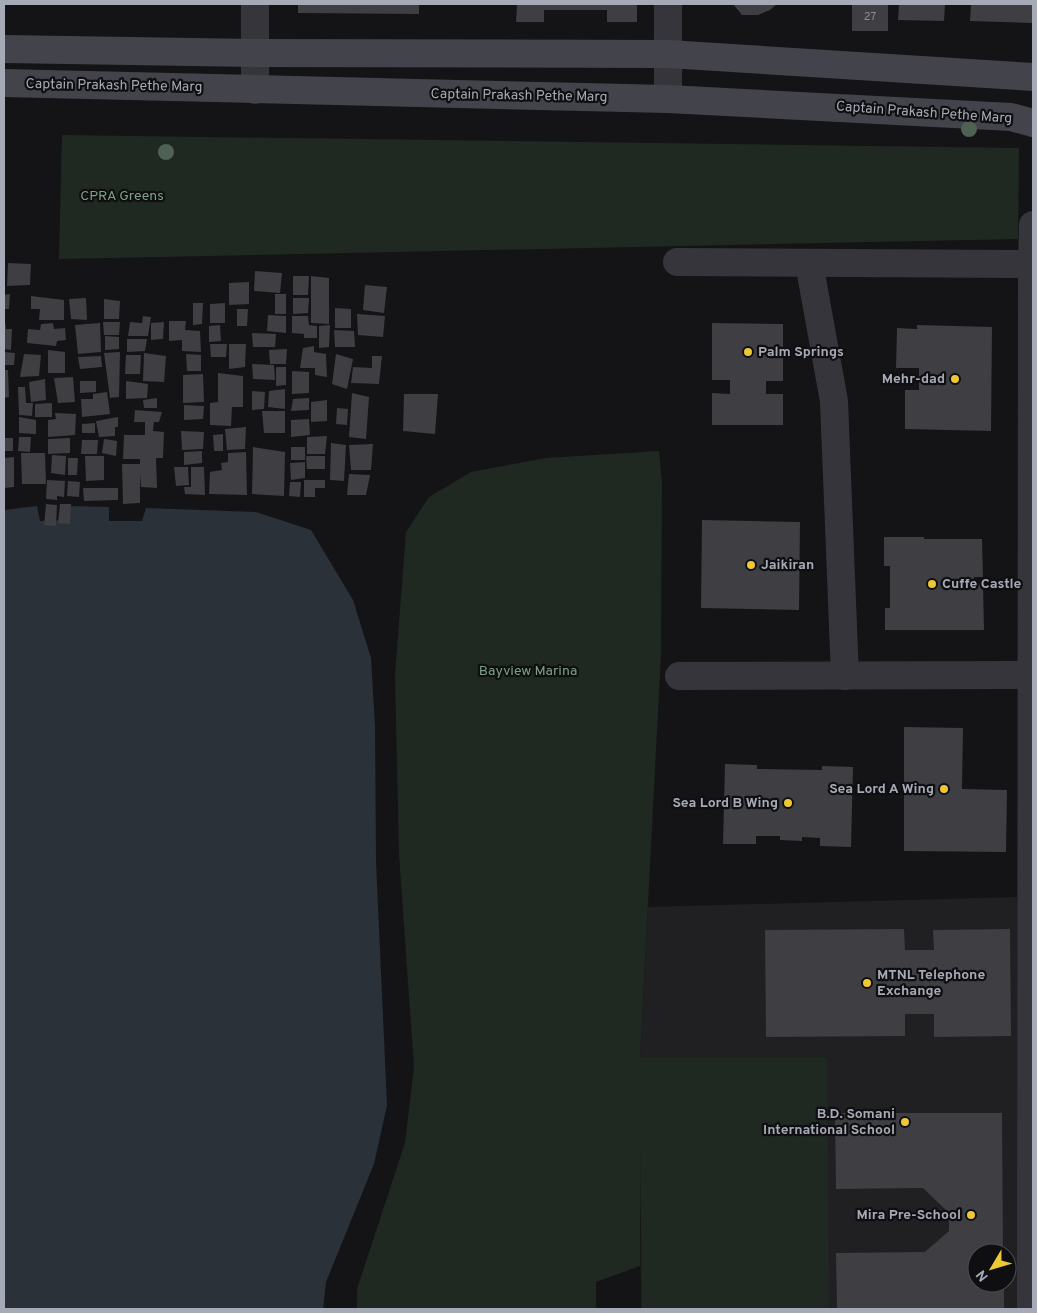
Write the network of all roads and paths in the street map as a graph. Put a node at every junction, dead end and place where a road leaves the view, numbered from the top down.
1 (255, 4) edge
2 (668, 4) edge
3 (4, 49) edge
4 (255, 53) junction
5 (668, 54) junction
6 (1033, 77) edge
7 (4, 84) edge
8 (255, 90) junction
9 (668, 99) junction
10 (1033, 124) edge
11 (1033, 225) edge
12 (677, 262) dead end
13 (808, 263) junction
14 (1032, 264) junction
15 (1032, 675) edge
16 (679, 676) dead end
17 (845, 676) junction
18 (1031, 1309) edge

1 - 4 street
2 - 5 street
3 - 4 main road
4 - 5 main road
4 - 8 street
5 - 6 main road
5 - 9 street
7 - 8 main road, Captain Prakash Pethe Marg
8 - 9 main road, Captain Prakash Pethe Marg
9 - 10 main road, Captain Prakash Pethe Marg
11 - 14 street
12 - 13 street
13 - 14 street
13 - 17 street
14 - 15 street
15 - 17 street
15 - 18 street
16 - 17 street

